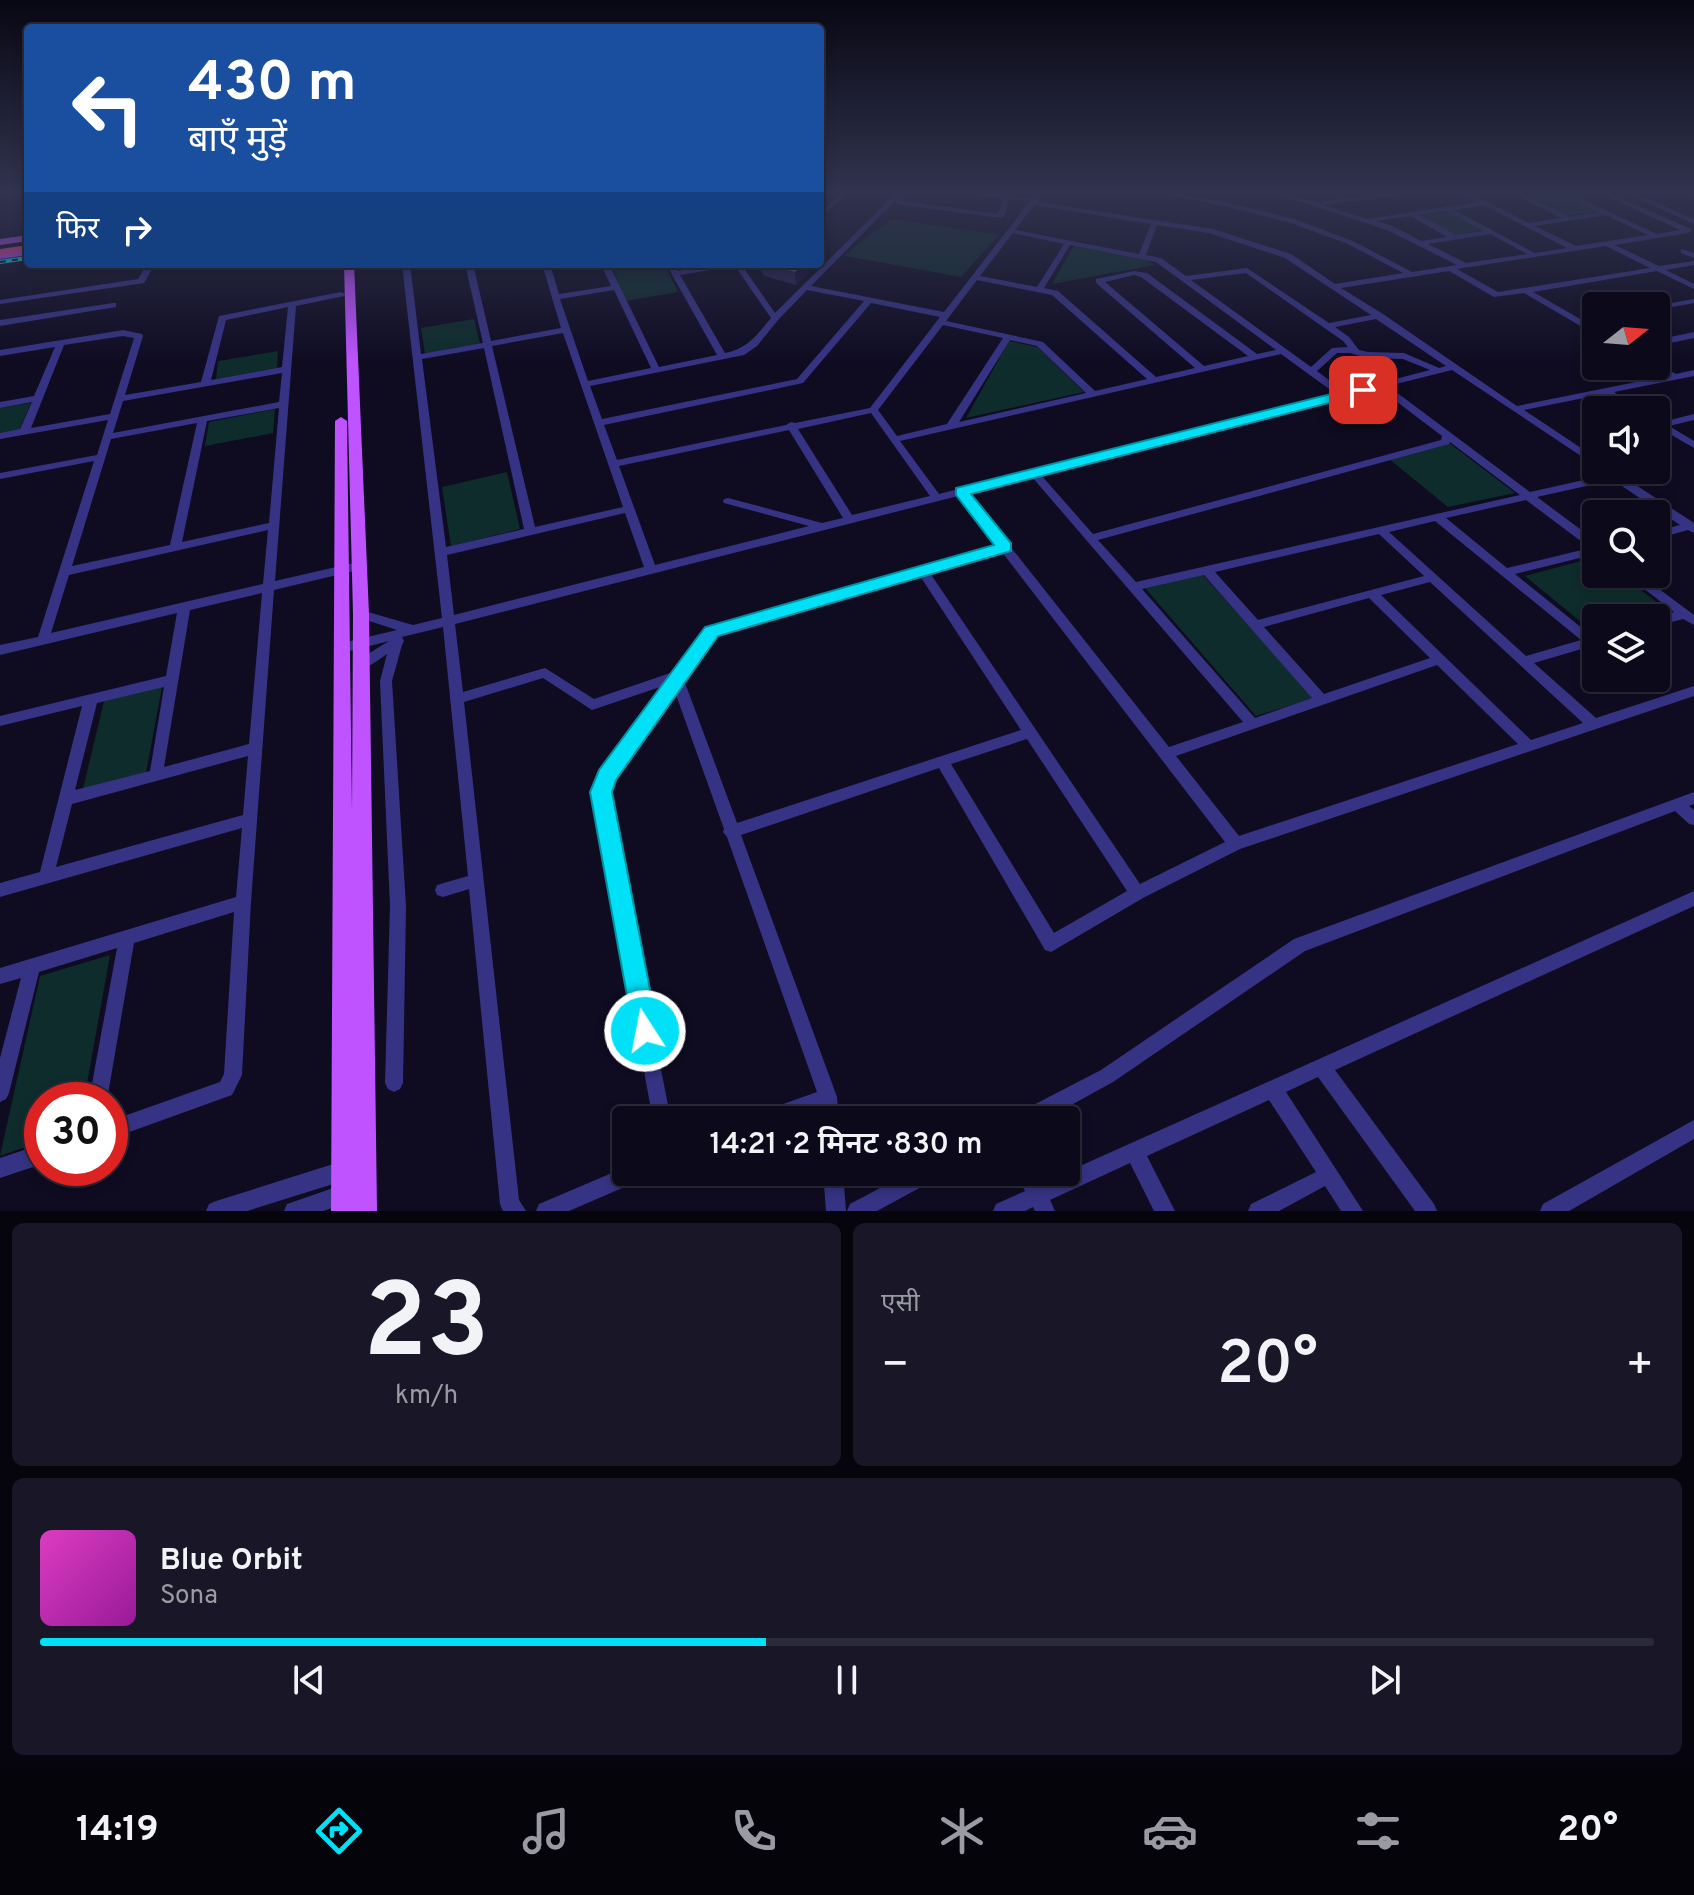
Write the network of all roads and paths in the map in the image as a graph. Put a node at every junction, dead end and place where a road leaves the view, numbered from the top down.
1 (842, 250) edge
2 (997, 250) edge
3 (1064, 250) edge
4 (1113, 250) edge
5 (1144, 250) edge
6 (1273, 250) edge
7 (1371, 250) edge
8 (1433, 250) edge
9 (1524, 250) edge
10 (1571, 250) edge
11 (1619, 250) edge
12 (1684, 251) dead end
13 (24, 253) edge
14 (824, 254) edge
15 (1142, 255) junction
16 (1534, 255) junction
17 (0, 256) edge
18 (1694, 256) edge
19 (834, 257) junction
20 (1694, 263) edge
21 (1465, 266) junction
22 (824, 267) edge
23 (149, 268) edge
24 (338, 268) edge
25 (349, 268) edge
26 (407, 268) edge
27 (470, 268) edge
28 (547, 268) edge
29 (607, 268) edge
30 (672, 268) edge
31 (711, 268) edge
32 (738, 268) edge
33 (823, 268) edge
34 (1451, 269) junction
35 (1659, 269) junction
36 (675, 274) junction
37 (1412, 275) junction
38 (975, 277) junction
39 (1183, 279) junction
40 (1337, 286) junction
41 (617, 287) junction
42 (805, 287) junction
43 (1694, 287) edge
44 (1040, 289) junction
45 (1525, 290) junction
46 (341, 294) junction
47 (555, 297) junction
48 (869, 300) junction
49 (1694, 301) edge
50 (0, 302) edge
51 (292, 304) junction
52 (113, 305) dead end
53 (1670, 305) edge
54 (1380, 316) junction
55 (775, 318) junction
56 (942, 319) junction
57 (1580, 322) edge
58 (0, 323) edge
59 (1328, 326) junction
60 (566, 330) junction
61 (1694, 335) edge
62 (1008, 337) junction
63 (1670, 340) edge
64 (61, 343) junction
65 (487, 344) junction
66 (1282, 351) junction
67 (1356, 352) junction
68 (0, 353) edge
69 (419, 357) junction
70 (723, 357) junction
71 (1255, 357) junction
72 (1454, 367) junction
73 (287, 369) junction
74 (1202, 369) junction
75 (656, 370) junction
76 (1311, 371) junction
77 (1439, 371) junction
78 (1694, 373) edge
79 (1670, 374) edge
80 (1675, 377) junction
81 (1154, 380) junction
82 (205, 384) junction
83 (585, 384) junction
84 (1382, 386) junction
85 (1606, 391) junction
86 (1093, 394) junction
87 (1344, 395) junction
88 (1614, 396) edge
89 (38, 398) junction
90 (119, 399) junction
91 (284, 404) junction
92 (0, 405) edge
93 (1516, 409) junction
94 (873, 410) junction
95 (113, 416) junction
96 (1694, 417) edge
97 (203, 419) junction
98 (1670, 421) edge
99 (599, 423) junction
100 (791, 425) junction
101 (951, 426) junction
102 (1670, 430) edge
103 (24, 432) junction
104 (1447, 435) junction
105 (0, 436) edge
106 (107, 437) junction
107 (895, 439) junction
108 (1694, 445) edge
109 (1582, 454) edge
110 (100, 457) junction
111 (614, 464) junction
112 (1034, 473) junction
113 (1, 478) edge
114 (1582, 481) edge
115 (1627, 484) edge
116 (961, 492) junction
117 (1528, 496) junction
118 (937, 498) junction
119 (728, 501) dead end
120 (629, 509) junction
121 (1437, 517) junction
122 (850, 520) junction
123 (275, 525) junction
124 (822, 527) junction
125 (1692, 528) edge
126 (1381, 530) junction
127 (530, 531) junction
128 (1670, 532) edge
129 (1091, 538) junction
130 (1582, 538) edge
131 (1005, 547) junction
132 (175, 548) junction
133 (441, 552) junction
134 (1582, 553) edge
135 (358, 566) junction
136 (651, 570) junction
137 (1206, 570) junction
138 (923, 571) junction
139 (64, 572) junction
140 (342, 572) junction
141 (1506, 572) junction
142 (1433, 577) junction
143 (1133, 587) junction
144 (270, 588) junction
145 (1649, 588) edge
146 (1372, 594) junction
147 (184, 608) junction
148 (361, 614) junction
149 (1689, 618) edge
150 (448, 621) junction
151 (1255, 625) junction
152 (413, 630) junction
153 (1582, 632) edge
154 (43, 640) junction
155 (396, 642) junction
156 (1582, 644) edge
157 (342, 648) junction
158 (0, 650) edge
159 (361, 654) junction
160 (1440, 659) junction
161 (1524, 661) junction
162 (676, 676) junction
163 (172, 680) junction
164 (1694, 691) edge
165 (91, 699) junction
166 (457, 699) junction
167 (1322, 700) junction
168 (0, 721) edge
169 (1253, 724) junction
170 (1594, 725) junction
171 (1030, 732) junction
172 (1529, 746) junction
173 (256, 748) junction
174 (1166, 754) junction
175 (942, 761) junction
176 (156, 775) junction
177 (1694, 798) edge
178 (66, 799) junction
179 (1677, 804) junction
180 (250, 819) junction
181 (1694, 819) edge
182 (730, 832) junction
183 (1236, 844) junction
184 (46, 877) junction
185 (477, 880) junction
186 (0, 890) edge
187 (443, 890) dead end
188 (1137, 893) junction
189 (1694, 898) edge
190 (243, 902) junction
191 (127, 937) junction
192 (32, 967) junction
193 (0, 976) edge
194 (1322, 1067) junction
195 (101, 1082) edge
196 (394, 1083) dead end
197 (1273, 1089) junction
198 (0, 1093) edge
199 (828, 1097) junction
200 (659, 1106) edge
201 (803, 1106) edge
202 (829, 1106) edge
203 (1051, 1106) edge
204 (128, 1124) edge
205 (1694, 1129) edge
206 (1134, 1151) junction
207 (24, 1160) edge
208 (0, 1168) edge
209 (353, 1173) junction
210 (1318, 1181) dead end
211 (612, 1182) edge
212 (834, 1186) edge
213 (903, 1186) edge
214 (344, 1203) edge
215 (1041, 1203) edge
216 (216, 1211) edge
217 (294, 1211) edge
218 (364, 1211) edge
219 (516, 1211) edge
220 (546, 1211) edge
221 (836, 1211) edge
222 (857, 1211) edge
223 (1003, 1211) edge
224 (1165, 1211) edge
225 (1258, 1211) edge
226 (1353, 1211) edge
227 (1427, 1211) edge
228 (1550, 1211) edge

1 - 19 street
2 - 38 street
3 - 44 street
4 - 15 street
5 - 15 street
6 - 40 street
7 - 37 street
8 - 21 street
9 - 16 street
10 - 16 street
11 - 35 street
12 - 18 street
13 - 17 highway
14 - 19 street
15 - 39 street
16 - 21 street
19 - 22 street
20 - 35 street
21 - 34 street
23 - 50 street
24 - 46 main road
25 - 135 main road
26 - 69 street
27 - 65 street
28 - 47 street
29 - 41 street
30 - 36 street
31 - 36 street
32 - 55 street
33 - 42 street
34 - 37 street
34 - 45 street
35 - 43 street
35 - 45 street
36 - 70 street
37 - 40 street
38 - 44 street
38 - 56 street
39 - 59 street
39 - 66 street
40 - 54 street
41 - 47 street
41 - 75 street
42 - 48 street
42 - 55 street
44 - 81 street
45 - 57 street
46 - 51 street
46 - 140 main road
47 - 60 street
48 - 56 street
48 - 99 street
49 - 53 street
51 - 73 street
51 - 82 street
52 - 58 street
54 - 59 street
54 - 72 street
55 - 70 street
56 - 62 street
56 - 94 street
59 - 67 street
60 - 65 street
60 - 83 street
61 - 63 street
62 - 86 street
62 - 101 street
64 - 68 street
64 - 89 street
64 - 90 street
65 - 69 street
65 - 127 street
66 - 71 street
66 - 76 street
67 - 76 street
67 - 77 street
69 - 133 street
70 - 75 street
71 - 74 street
71 - 74 street
72 - 77 street
72 - 93 street
73 - 82 street
73 - 91 street
74 - 81 street
75 - 83 street
76 - 87 street
77 - 84 street
78 - 80 street
79 - 80 street
80 - 85 street
81 - 86 street
82 - 90 street
83 - 99 street
84 - 87 street
84 - 104 street
85 - 88 street
85 - 93 street
86 - 101 street
87 - 112 street
89 - 92 street
89 - 103 street
90 - 95 street
91 - 97 street
91 - 123 street
93 - 109 street
94 - 100 street
94 - 107 street
95 - 103 street
95 - 106 street
96 - 98 street
97 - 106 street
97 - 132 street
99 - 111 street
100 - 111 street
100 - 122 street
101 - 107 street
102 - 108 street
103 - 105 street
104 - 117 street
104 - 129 street
106 - 110 street
107 - 118 street
110 - 113 street
110 - 139 street
111 - 120 street
112 - 116 street
112 - 129 street
114 - 117 street
115 - 125 street
116 - 118 street
116 - 131 street
117 - 121 street
117 - 130 street
118 - 122 street
119 - 124 street
120 - 127 street
120 - 136 street
121 - 126 street
121 - 141 street
122 - 124 street
123 - 132 street
123 - 144 street
124 - 136 street
125 - 128 street
126 - 137 street
126 - 142 street
127 - 133 street
129 - 143 street
131 - 138 street
131 - 174 street
132 - 139 street
133 - 150 street
134 - 141 street
135 - 140 street
135 - 148 main road
136 - 150 street
137 - 143 street
137 - 151 street
138 - 162 street
138 - 171 street
139 - 154 street
140 - 144 street
140 - 157 main road
141 - 153 street
142 - 146 street
142 - 161 street
143 - 169 street
144 - 147 street
144 - 173 street
145 - 149 street
146 - 151 street
146 - 160 street
147 - 154 street
147 - 163 street
148 - 152 street
148 - 159 main road
150 - 152 street
150 - 166 street
151 - 167 street
152 - 155 street
152 - 159 street
154 - 158 street
155 - 159 street
155 - 196 street
156 - 161 street
157 - 159 street
157 - 209 main road
159 - 209 main road
160 - 167 street
160 - 172 street
161 - 170 street
162 - 166 street
162 - 182 street
162 - 200 street
163 - 165 street
163 - 176 street
164 - 170 street
165 - 168 street
165 - 178 street
166 - 185 street
167 - 169 street
169 - 174 street
170 - 172 street
171 - 175 street
171 - 188 street
172 - 183 street
173 - 176 street
173 - 180 street
174 - 183 street
175 - 182 street
175 - 188 street
176 - 178 street
177 - 179 street
178 - 184 street
179 - 181 street
179 - 203 street
180 - 184 street
180 - 190 street
182 - 199 street
183 - 188 street
184 - 186 street
185 - 187 street
185 - 219 street
189 - 194 street
190 - 191 street
190 - 204 street
191 - 192 street
191 - 195 street
192 - 193 street
192 - 198 street
194 - 197 street
194 - 227 street
197 - 206 street
197 - 226 street
199 - 201 street
199 - 202 street
205 - 228 street
206 - 215 street
206 - 224 street
207 - 208 street
209 - 214 main road
209 - 216 street
209 - 218 main road
210 - 225 street
211 - 220 street
212 - 221 street
213 - 222 street
214 - 217 street
215 - 223 street

